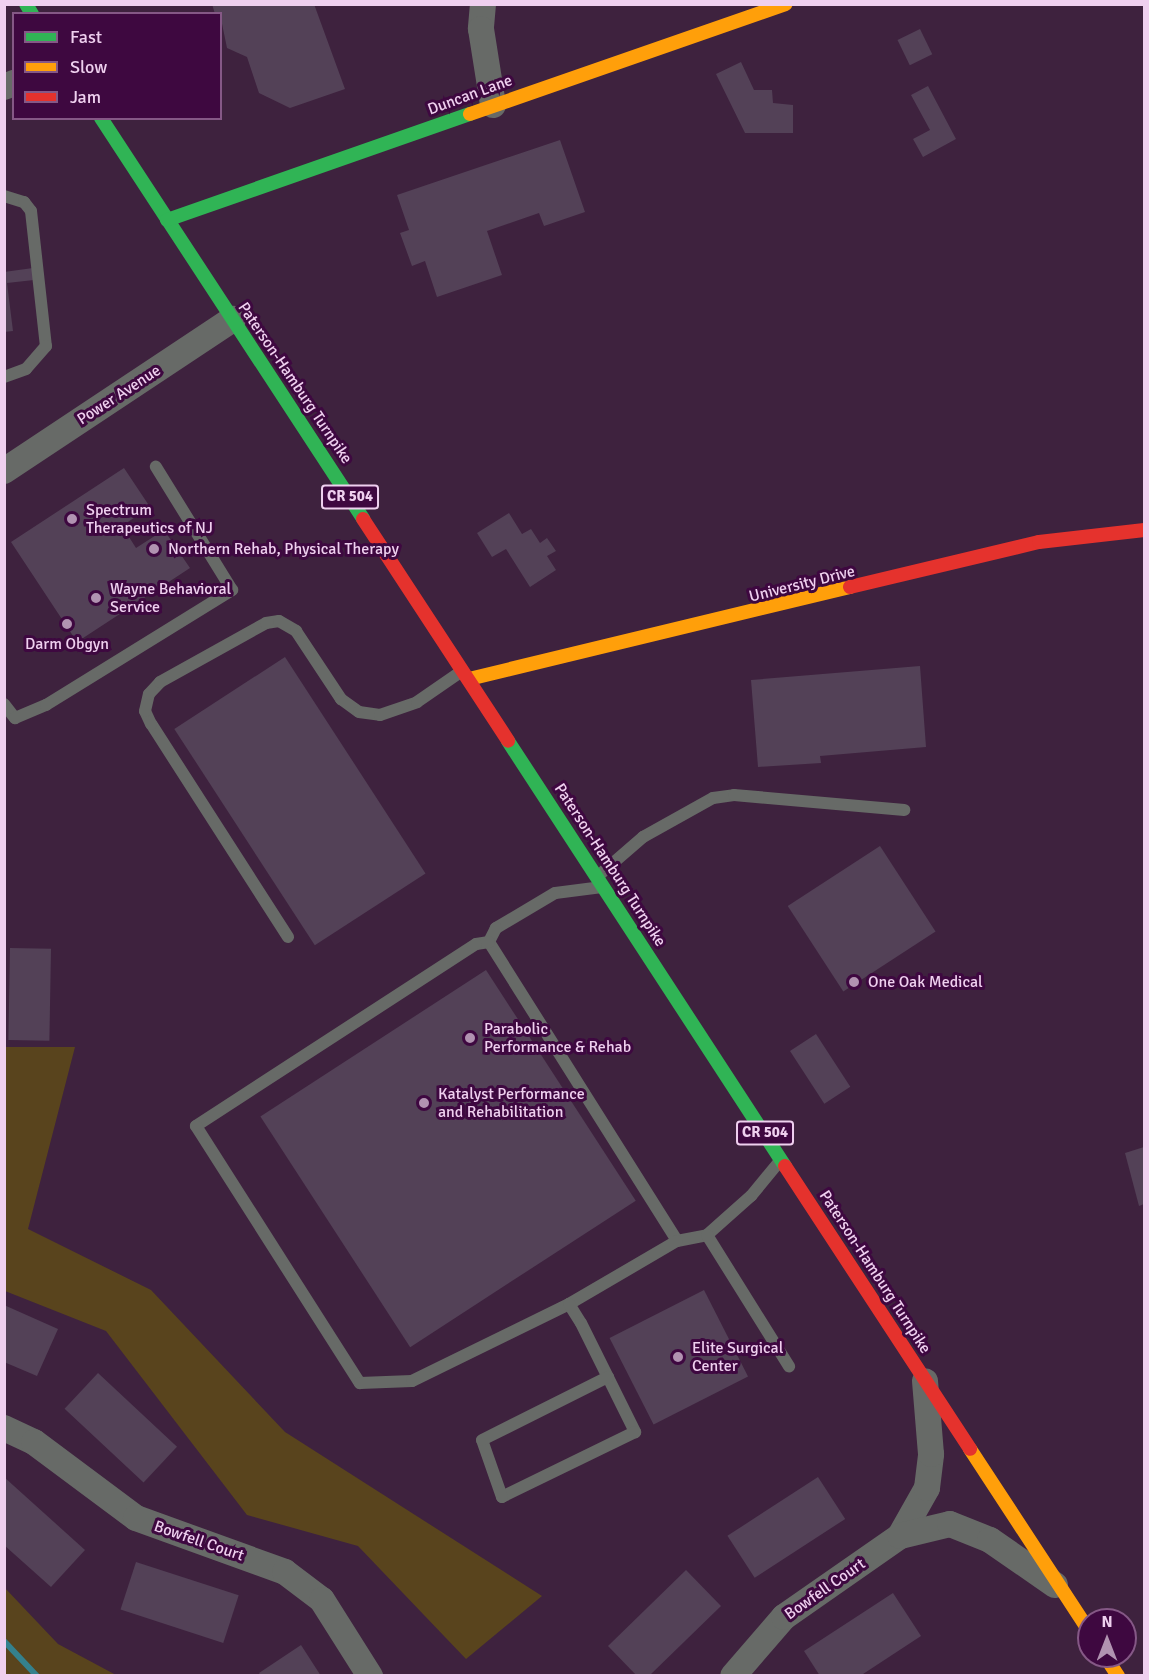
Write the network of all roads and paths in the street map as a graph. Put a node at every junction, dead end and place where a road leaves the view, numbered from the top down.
1 (483, 4) edge
2 (785, 4) edge
3 (493, 105) junction
4 (102, 120) edge
5 (4, 196) edge
6 (167, 220) junction
7 (233, 319) junction
8 (4, 377) edge
9 (156, 467) dead end
10 (4, 471) edge
11 (1144, 530) edge
12 (466, 675) junction
13 (4, 704) edge
14 (904, 810) dead end
15 (602, 881) junction
16 (288, 937) dead end
17 (489, 942) junction
18 (782, 1159) junction
19 (707, 1235) junction
20 (677, 1241) junction
21 (569, 1304) junction
22 (789, 1366) dead end
23 (608, 1377) junction
24 (925, 1380) junction
25 (4, 1428) edge
26 (900, 1536) junction
27 (1062, 1590) junction
28 (1077, 1613) edge
29 (370, 1676) edge
30 (733, 1676) edge

1 - 3 street
2 - 3 main road, Duncan Lane
3 - 6 main road, Duncan Lane
4 - 6 main road, Paterson-Hamburg Turnpike / CR 504
5 - 8 lane
6 - 7 main road, Paterson-Hamburg Turnpike / CR 504
7 - 10 street, Power Avenue
7 - 12 main road, Paterson-Hamburg Turnpike / CR 504
9 - 13 lane
11 - 12 main road, University Drive
12 - 15 main road, Paterson-Hamburg Turnpike / CR 504
12 - 16 lane
14 - 15 lane
15 - 17 lane
15 - 18 main road, Paterson-Hamburg Turnpike / CR 504
17 - 20 lane
17 - 21 lane
18 - 19 lane
18 - 24 main road, Paterson-Hamburg Turnpike / CR 504
19 - 20 lane
19 - 22 lane
20 - 21 lane
21 - 23 lane
23 - 23 lane
24 - 26 street, Bowfell Court
24 - 27 main road, Paterson-Hamburg Turnpike / CR 504
25 - 29 street, Bowfell Court
26 - 27 street, Bowfell Court
26 - 30 street, Bowfell Court
27 - 28 main road, Paterson-Hamburg Turnpike / CR 504

